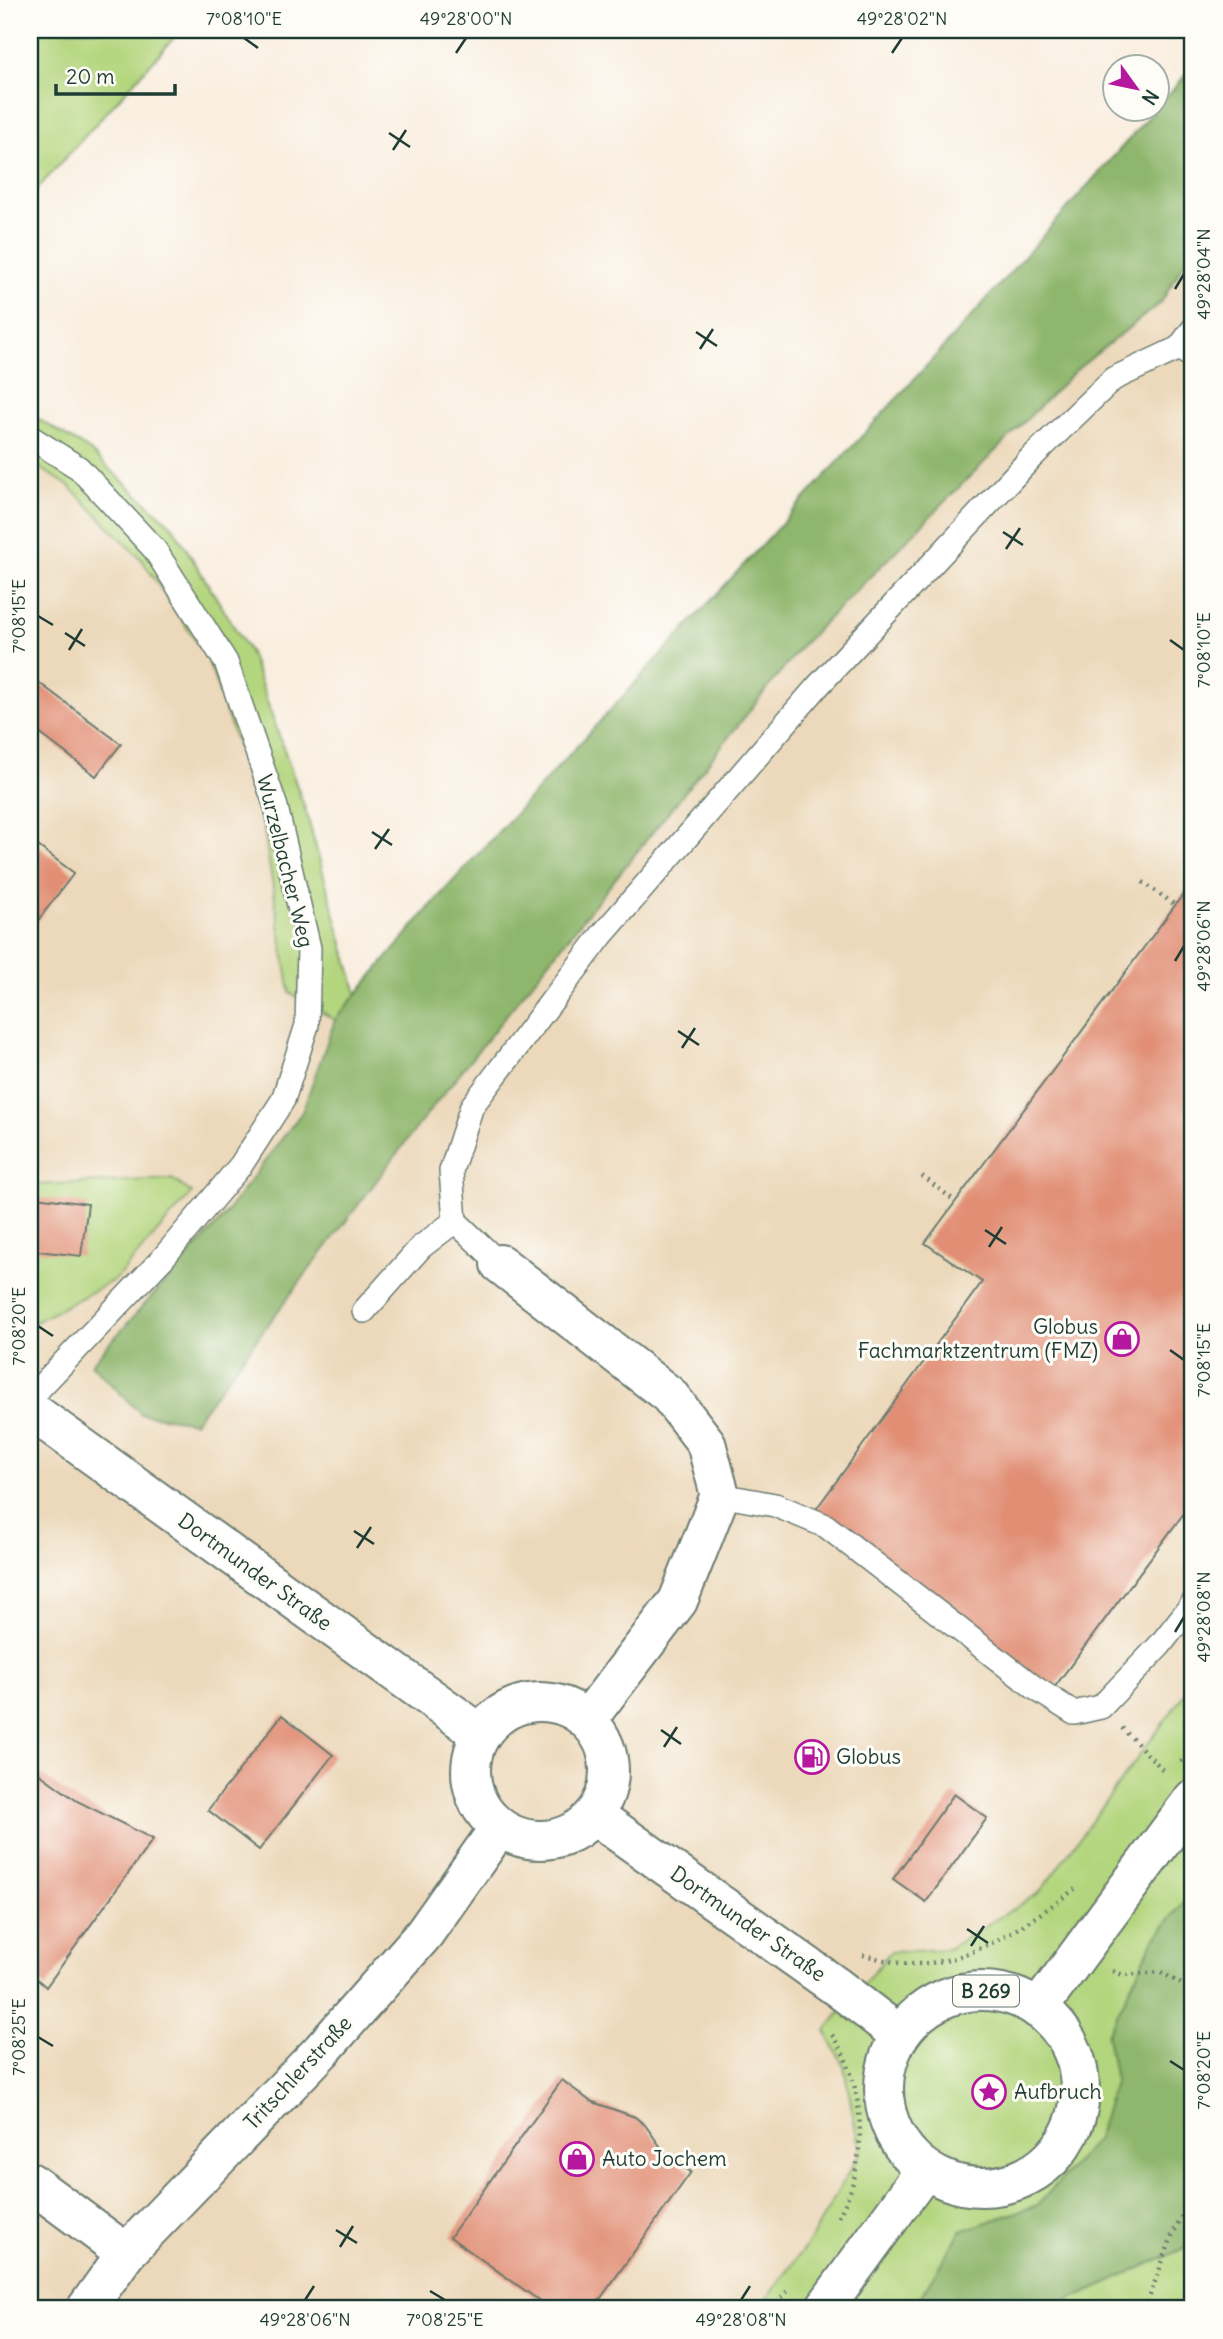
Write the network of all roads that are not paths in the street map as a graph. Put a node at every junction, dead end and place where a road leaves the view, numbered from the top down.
1 (1193, 329) edge
2 (1186, 352) edge
3 (30, 437) edge
4 (455, 1221) junction
5 (500, 1264) joint
6 (364, 1311) dead end
7 (30, 1398) edge
8 (30, 1410) edge
9 (720, 1495) junction
10 (1193, 1603) edge
11 (587, 1720) junction
12 (481, 1734) junction
13 (1185, 1792) edge
14 (594, 1815) junction
15 (499, 1828) junction
16 (1038, 2009) junction
17 (900, 2035) junction
18 (925, 2170) junction
19 (30, 2182) edge
20 (126, 2253) junction
21 (86, 2309) edge
22 (824, 2309) edge

1 - 2 lane
2 - 4 lane
3 - 7 lane, Wurzelbacher Weg
4 - 5 lane
4 - 6 lane
5 - 9 street
8 - 12 street, Dortmunder Straße
9 - 10 lane
9 - 11 street
11 - 12 street
11 - 14 street
12 - 15 street
13 - 16 street, B 269
14 - 15 street
14 - 17 street, Dortmunder Straße
15 - 20 street, Tritschlerstraße
16 - 17 street, B 269
16 - 18 street, B 269
17 - 18 street, B 269
18 - 22 street
19 - 20 street
20 - 21 street, Tritschlerstraße

